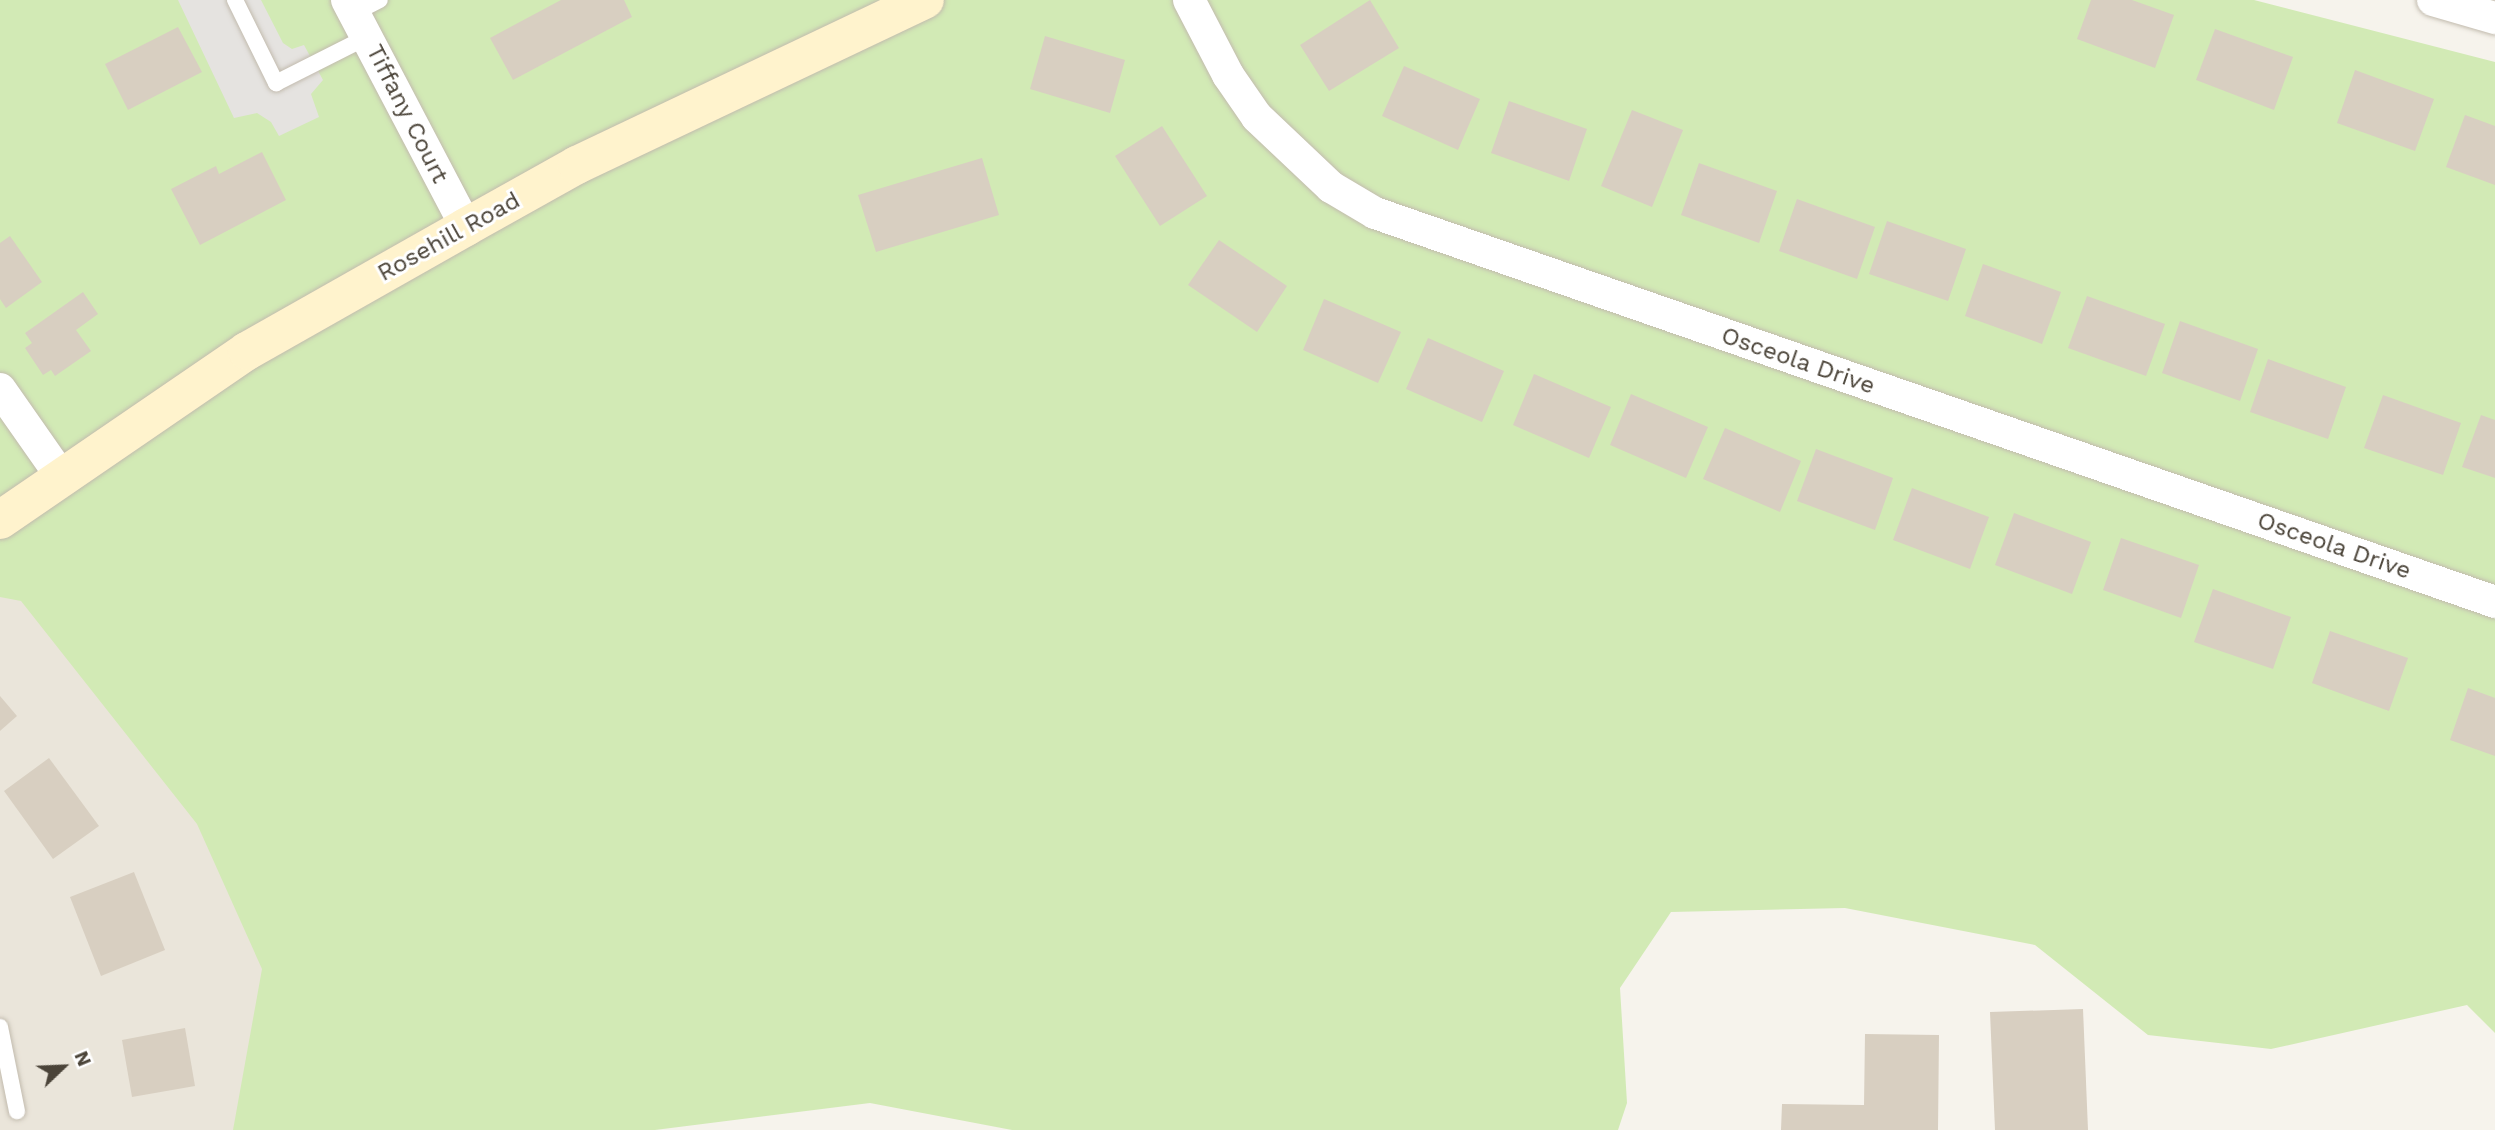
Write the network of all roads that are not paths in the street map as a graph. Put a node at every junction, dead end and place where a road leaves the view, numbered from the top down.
1 (235, 0) edge
2 (925, 0) edge
3 (1189, 0) edge
4 (2433, 0) edge
5 (362, 13) edge
6 (2495, 18) edge
7 (466, 228) junction
8 (0, 390) edge
9 (61, 476) junction
10 (0, 520) edge
11 (2495, 602) edge
12 (0, 1027) edge
13 (17, 1111) dead end

1 - 5 lane
2 - 7 main road, Rosehill Road
3 - 11 street, Osceola Drive
4 - 6 street
5 - 7 street, Tiffany Court
7 - 9 main road, Rosehill Road
8 - 9 street
9 - 10 main road, Rosehill Road
12 - 13 lane

